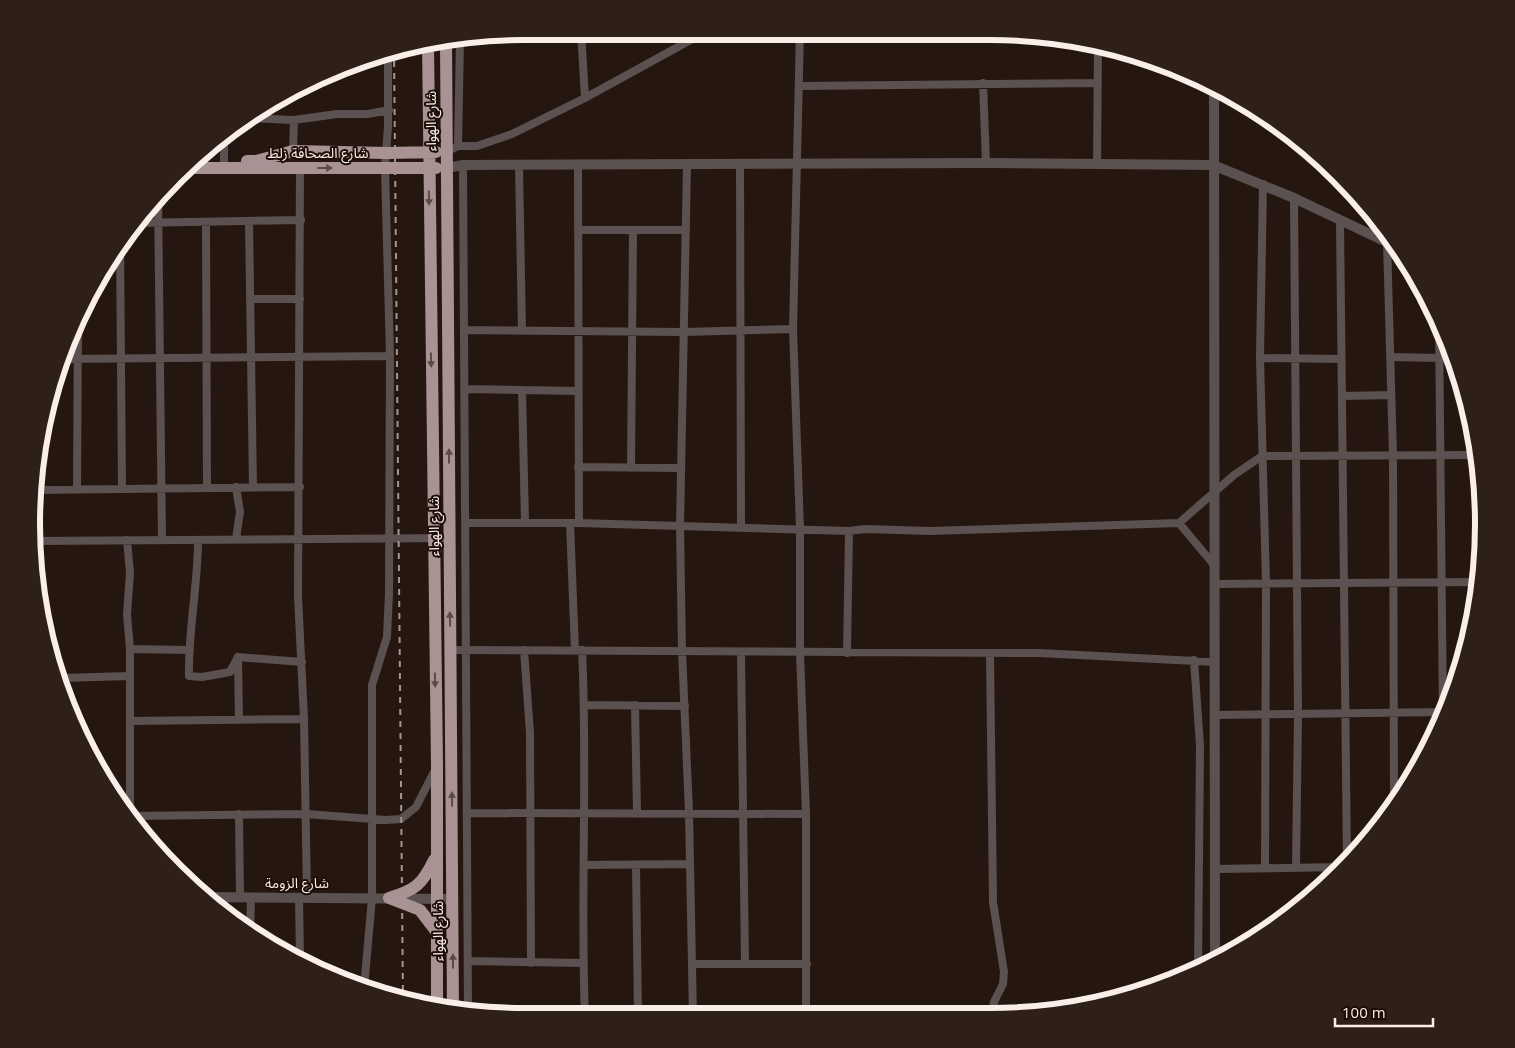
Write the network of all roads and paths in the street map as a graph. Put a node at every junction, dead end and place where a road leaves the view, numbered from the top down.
1 (582, 40) edge
2 (691, 40) edge
3 (800, 40) edge
4 (460, 44) edge
5 (446, 46) edge
6 (428, 49) edge
7 (1098, 52) edge
8 (388, 60) edge
9 (983, 83) junction
10 (1098, 83) junction
11 (800, 86) junction
12 (1214, 95) edge
13 (585, 98) junction
14 (389, 110) junction
15 (260, 119) edge
16 (294, 120) junction
17 (224, 144) edge
18 (458, 146) junction
19 (293, 151) junction
20 (428, 151) junction
21 (446, 152) junction
22 (387, 153) junction
23 (203, 162) edge
24 (986, 163) junction
25 (224, 165) junction
26 (463, 165) junction
27 (578, 165) junction
28 (687, 165) junction
29 (740, 165) junction
30 (797, 165) junction
31 (1097, 165) junction
32 (1214, 165) junction
33 (519, 166) junction
34 (197, 167) edge
35 (300, 168) junction
36 (385, 168) junction
37 (429, 168) junction
38 (447, 168) junction
39 (1262, 184) junction
40 (1294, 198) junction
41 (158, 207) edge
42 (301, 220) junction
43 (1340, 220) junction
44 (250, 222) junction
45 (145, 223) edge
46 (206, 223) junction
47 (159, 224) junction
48 (579, 230) junction
49 (633, 230) junction
50 (686, 230) junction
51 (1383, 240) edge
52 (1387, 247) edge
53 (120, 258) edge
54 (250, 299) junction
55 (300, 299) junction
56 (793, 329) junction
57 (464, 330) junction
58 (740, 330) junction
59 (522, 331) junction
60 (578, 331) junction
61 (632, 332) junction
62 (684, 332) junction
63 (78, 337) edge
64 (1438, 339) edge
65 (300, 356) junction
66 (390, 356) junction
67 (160, 357) junction
68 (206, 357) junction
69 (251, 357) junction
70 (1391, 357) junction
71 (120, 358) junction
72 (1260, 358) junction
73 (1438, 358) junction
74 (69, 359) edge
75 (78, 359) junction
76 (1293, 359) junction
77 (1341, 360) junction
78 (465, 389) junction
79 (522, 390) junction
80 (578, 391) junction
81 (1391, 395) junction
82 (1342, 396) junction
83 (1393, 455) junction
84 (1440, 455) junction
85 (1470, 455) edge
86 (1262, 456) junction
87 (1295, 456) junction
88 (1343, 456) junction
89 (578, 467) junction
90 (631, 468) junction
91 (681, 468) junction
92 (162, 487) junction
93 (207, 487) junction
94 (236, 487) junction
95 (253, 487) junction
96 (300, 487) junction
97 (122, 488) junction
98 (41, 489) edge
99 (77, 489) junction
100 (1214, 492) junction
101 (525, 522) junction
102 (466, 523) junction
103 (570, 523) junction
104 (579, 523) junction
105 (1179, 523) junction
106 (680, 526) junction
107 (741, 527) junction
108 (800, 529) junction
109 (849, 531) junction
110 (299, 538) junction
111 (390, 538) junction
112 (449, 538) junction
113 (236, 539) junction
114 (433, 539) junction
115 (127, 540) junction
116 (162, 540) junction
117 (198, 540) junction
118 (41, 542) edge
119 (1215, 566) junction
120 (1442, 582) junction
121 (1471, 582) edge
122 (1266, 583) junction
123 (1297, 583) junction
124 (1343, 583) junction
125 (1394, 583) junction
126 (1215, 584) junction
127 (130, 649) junction
128 (188, 650) junction
129 (450, 650) junction
130 (466, 650) junction
131 (524, 650) junction
132 (579, 650) junction
133 (682, 651) junction
134 (741, 653) junction
135 (800, 653) junction
136 (848, 653) junction
137 (990, 654) junction
138 (238, 657) junction
139 (1194, 660) junction
140 (302, 662) junction
141 (1215, 662) junction
142 (130, 676) junction
143 (65, 678) edge
144 (1444, 694) edge
145 (585, 705) junction
146 (635, 705) junction
147 (685, 706) junction
148 (1346, 713) junction
149 (1396, 713) junction
150 (1436, 714) edge
151 (1215, 715) junction
152 (1266, 715) junction
153 (1298, 715) junction
154 (304, 719) junction
155 (239, 720) junction
156 (130, 721) junction
157 (437, 766) junction
158 (1394, 791) edge
159 (130, 805) edge
160 (531, 812) junction
161 (584, 812) junction
162 (637, 812) junction
163 (689, 812) junction
164 (743, 812) junction
165 (467, 813) junction
166 (238, 814) junction
167 (306, 814) junction
168 (806, 814) junction
169 (138, 816) edge
170 (373, 818) junction
171 (1347, 851) edge
172 (436, 858) junction
173 (690, 864) junction
174 (584, 865) junction
175 (636, 865) junction
176 (1332, 867) edge
177 (1216, 868) junction
178 (1265, 868) junction
179 (1296, 868) junction
180 (216, 897) edge
181 (240, 897) junction
182 (251, 897) junction
183 (303, 897) junction
184 (372, 898) junction
185 (389, 898) junction
186 (436, 898) junction
187 (453, 898) junction
188 (250, 923) edge
189 (436, 931) junction
190 (300, 953) edge
191 (1215, 953) edge
192 (468, 961) junction
193 (1198, 961) edge
194 (531, 963) junction
195 (583, 963) junction
196 (745, 963) junction
197 (693, 964) junction
198 (807, 964) junction
199 (365, 981) edge
200 (436, 1000) edge
201 (453, 1003) edge
202 (468, 1005) edge
203 (585, 1008) edge
204 (638, 1008) edge
205 (693, 1008) edge
206 (806, 1008) edge
207 (992, 1008) edge

1 - 13 street
2 - 13 street
3 - 11 street
4 - 18 street
5 - 21 highway, شارع الهواء
6 - 20 highway, شارع الهواء
7 - 10 street
8 - 14 street
9 - 10 street
9 - 11 street
9 - 24 street
10 - 31 street
11 - 30 street
12 - 32 street
13 - 18 street
14 - 16 street
14 - 22 street
15 - 16 street
16 - 19 street
17 - 25 street
18 - 21 street
19 - 22 highway, شارع الصحافة زلط
19 - 25 highway, شارع الصحافة زلط
20 - 21 highway, شارع الصحافة زلط
20 - 22 highway, شارع الصحافة زلط
20 - 37 highway, شارع الهواء
21 - 38 highway, شارع الهواء
22 - 36 street
23 - 25 highway, شارع الصحافة زلط
24 - 30 street
24 - 31 street
25 - 34 highway, شارع الصحافة زلط
25 - 35 highway, شارع الصحافة زلط
26 - 33 street
26 - 38 street
26 - 57 street
27 - 28 street
27 - 33 street
27 - 48 street
28 - 29 street
28 - 50 street
29 - 30 street
29 - 58 street
30 - 56 street
31 - 32 street
32 - 39 street
32 - 100 street
33 - 59 street
35 -> 36 highway, شارع الصحافة زلط
35 - 42 street
36 - 37 highway, شارع الصحافة زلط
36 - 66 street
37 - 38 highway, شارع الصحافة زلط
37 -> 114 highway, شارع الهواء
112 -> 38 highway, شارع الهواء
39 - 40 street
39 - 72 street
40 - 43 street
40 - 76 street
41 - 47 street
42 - 44 street
42 - 55 street
43 - 51 street
43 - 77 street
44 - 46 street
44 - 54 street
45 - 47 street
46 - 47 street
46 - 68 street
47 - 67 street
48 - 49 street
48 - 60 street
49 - 50 street
49 - 61 street
50 - 62 street
52 - 70 street
53 - 71 street
54 - 55 street
54 - 69 street
55 - 65 street
56 - 58 street
56 - 108 street
57 - 59 street
57 - 78 street
58 - 62 street
58 - 107 street
59 - 60 street
60 - 61 street
60 - 80 street
61 - 62 street
61 - 90 street
62 - 91 street
63 - 75 street
64 - 73 street
65 - 66 street
65 - 69 street
65 - 96 street
66 - 111 street
67 - 68 street
67 - 71 street
67 - 92 street
68 - 69 street
68 - 93 street
69 - 95 street
70 - 73 street
70 - 81 street
71 - 75 street
71 - 97 street
72 - 76 street
72 - 86 street
73 - 84 street
74 - 75 street
75 - 99 street
76 - 77 street
76 - 87 street
77 - 82 street
78 - 79 street
78 - 102 street
79 - 80 street
79 - 101 street
80 - 89 street
81 - 82 street
81 - 83 street
82 - 88 street
83 - 84 street
83 - 88 street
83 - 125 street
84 - 85 street
84 - 120 street
86 - 87 street
86 - 100 street
86 - 122 street
87 - 88 street
87 - 123 street
88 - 124 street
89 - 90 street
89 - 104 street
90 - 91 street
91 - 106 street
92 - 93 street
92 - 97 street
92 - 116 street
93 - 94 street
94 - 95 street
94 - 113 street
95 - 96 street
96 - 110 street
97 - 99 street
98 - 99 street
100 - 105 street
100 - 119 street
101 - 102 street
101 - 103 street
102 - 130 street
103 - 104 street
103 - 132 street
104 - 106 street
105 - 109 street
105 - 119 street
106 - 107 street
106 - 133 street
107 - 108 street
108 - 109 street
108 - 135 street
109 - 136 street
110 - 111 street
110 - 113 street
110 - 140 street
111 - 114 street
111 - 170 street
112 - 114 street
129 -> 112 highway, شارع الهواء
113 - 117 street
114 -> 157 highway, شارع الهواء
115 - 116 street
115 - 118 street
115 - 127 street
116 - 117 street
117 - 128 street
119 - 126 street
120 - 121 street
120 - 125 street
120 - 144 street
122 - 123 street
122 - 126 street
122 - 152 street
123 - 124 street
123 - 153 street
124 - 125 street
124 - 148 street
125 - 149 street
126 - 141 street
127 - 128 street
127 - 142 street
128 - 138 street
129 - 130 street
187 -> 129 highway, شارع الهواء
130 - 131 street
130 - 165 street
131 - 132 street
131 - 160 street
132 - 133 street
132 - 145 street
133 - 134 street
133 - 147 street
134 - 135 street
134 - 164 street
135 - 136 street
135 - 168 street
136 - 137 street
137 - 139 street
137 - 207 street
138 - 140 street
138 - 155 street
139 - 141 street
139 - 193 street
140 - 154 street
141 - 151 street
142 - 143 street
142 - 156 street
145 - 146 street
145 - 161 street
146 - 147 street
146 - 162 street
147 - 163 street
148 - 149 street
148 - 153 street
148 - 171 street
149 - 150 street
149 - 158 street
151 - 152 street
151 - 177 street
152 - 153 street
152 - 178 street
153 - 179 street
154 - 155 street
154 - 167 street
155 - 156 street
156 - 159 street
157 - 170 street
157 - 172 highway, شارع الهواء
160 - 161 street
160 - 165 street
160 - 194 street
161 - 162 street
161 - 174 street
162 - 163 street
163 - 164 street
163 - 173 street
164 - 168 street
164 - 196 street
165 - 192 street
166 - 167 street
166 - 169 street
166 - 181 street
167 - 170 street
167 - 183 street
168 - 198 street
170 - 184 street
172 - 185 highway
172 - 186 highway, شارع الهواء
173 - 175 street
173 - 197 street
174 - 175 street
174 - 195 street
175 - 204 street
176 - 179 street
177 - 178 street
177 - 191 street
178 - 179 street
180 - 181 street, شارع الزومة
181 - 182 street, شارع الزومة
182 - 183 street, شارع الزومة
182 - 188 street
183 - 184 street, شارع الزومة
183 - 190 street
184 - 185 street, شارع الزومة
184 - 199 street
185 - 186 street, شارع الزومة
185 - 189 highway
186 - 187 street, شارع الزومة
186 - 189 highway, شارع الهواء
201 -> 187 highway, شارع الهواء
189 - 200 highway, شارع الهواء
192 - 194 street
192 - 202 street
194 - 195 street
195 - 203 street
196 - 197 street
196 - 198 street
197 - 205 street
198 - 206 street

